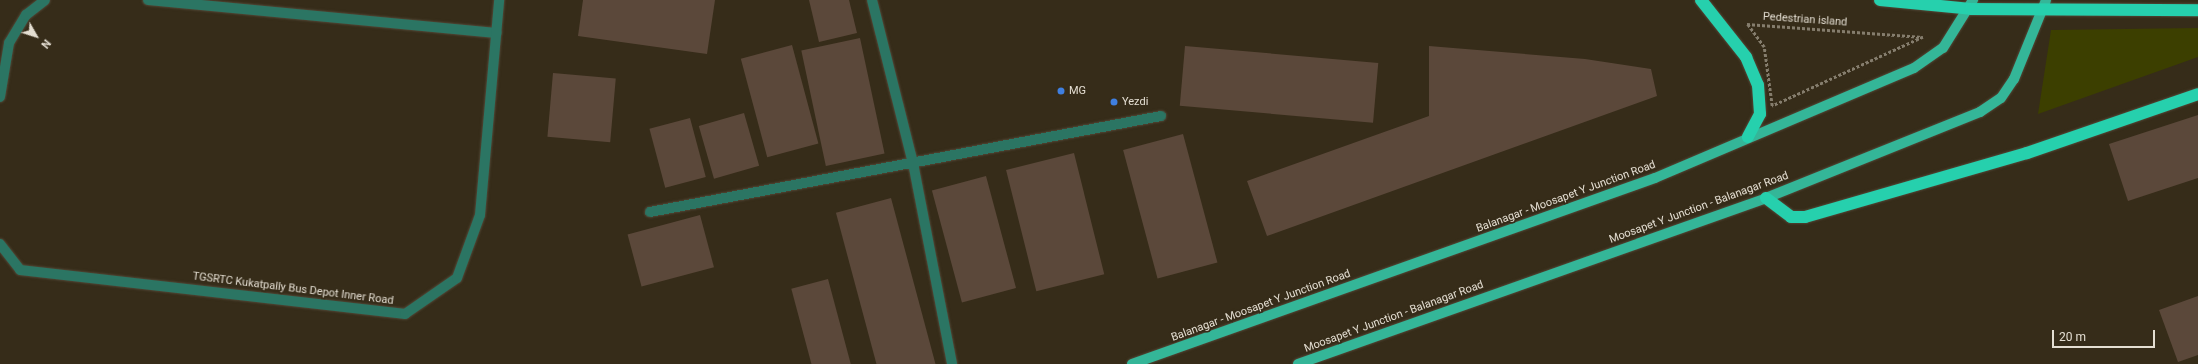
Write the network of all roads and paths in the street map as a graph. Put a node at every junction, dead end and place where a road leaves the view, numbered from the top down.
1 (45, 0) edge
2 (148, 0) edge
3 (499, 0) edge
4 (872, 0) edge
5 (1701, 0) edge
6 (1880, 0) edge
7 (2044, 4) edge
8 (1972, 5) edge
9 (2198, 10) edge
10 (496, 33) junction
11 (1923, 37) joint
12 (2198, 94) edge
13 (0, 97) edge
14 (1161, 116) dead end
15 (1748, 137) junction
16 (913, 163) junction
17 (1766, 198) junction
18 (650, 212) dead end
19 (0, 244) edge
20 (952, 364) edge
21 (1132, 364) edge
22 (1298, 364) edge

1 - 13 street
2 - 10 street
3 - 10 street, TGSRTC Kukatpally Bus Depot Inner Road
4 - 16 street
5 - 15 highway
6 - 8 highway
7 - 8 highway
7 - 9 highway
7 - 17 main road, Moosapet Y Junction - Balanagar Road
8 - 15 main road, Balanagar - Moosapet Y Junction Road
10 - 19 street, TGSRTC Kukatpally Bus Depot Inner Road
11 - 11 path, Pedestrian island
12 - 17 highway
14 - 16 street
15 - 21 main road, Balanagar - Moosapet Y Junction Road
16 - 18 street
16 - 20 street
17 - 22 main road, Moosapet Y Junction - Balanagar Road

